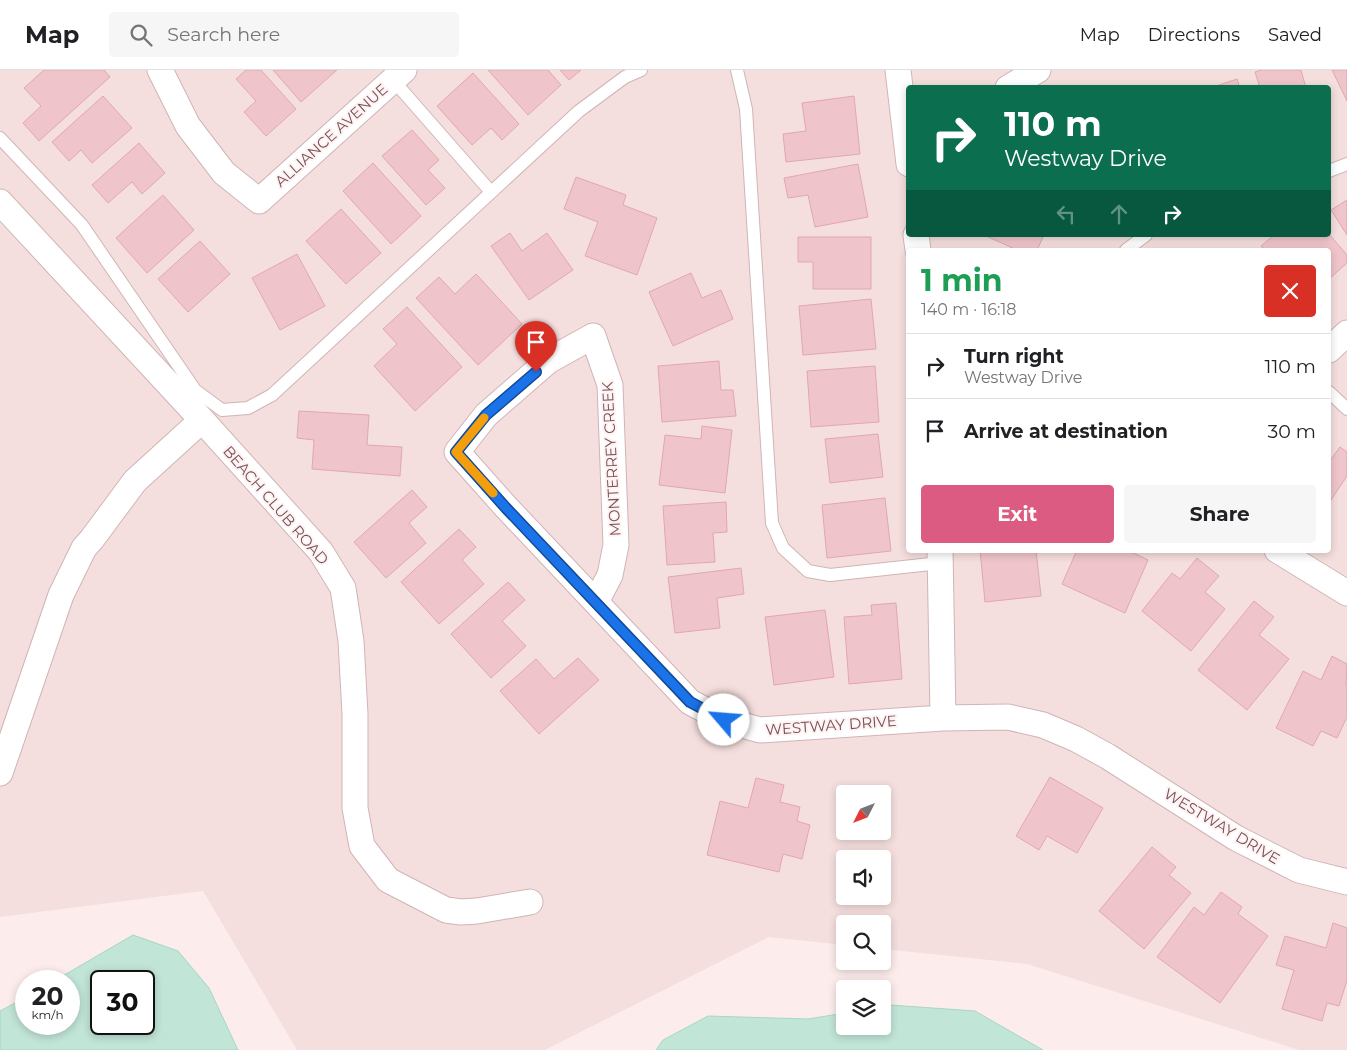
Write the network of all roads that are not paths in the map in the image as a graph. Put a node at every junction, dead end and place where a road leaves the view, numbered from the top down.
1 (160, 70) edge
2 (641, 70) edge
3 (737, 70) edge
4 (898, 70) edge
5 (1038, 70) edge
6 (398, 75) edge
7 (1013, 85) edge
8 (0, 138) edge
9 (906, 138) edge
10 (1347, 164) edge
11 (1331, 171) edge
12 (491, 192) junction
13 (0, 202) edge
14 (1143, 237) edge
15 (1129, 248) edge
16 (1347, 333) edge
17 (1331, 348) edge
18 (548, 362) joint
19 (1331, 394) edge
20 (1347, 409) edge
21 (202, 420) junction
22 (1282, 553) edge
23 (940, 556) edge
24 (1347, 593) edge
25 (596, 602) junction
26 (943, 718) junction
27 (0, 773) edge
28 (1347, 882) edge
29 (530, 902) dead end

1 - 6 street, ALLIANCE AVENUE
2 - 12 lane
3 - 23 lane
4 - 9 street
5 - 7 street
6 - 12 lane
8 - 12 lane
10 - 11 lane
13 - 21 street, BEACH CLUB ROAD
14 - 15 lane
16 - 17 street
18 - 25 street, MONTERREY CREEK
18 - 25 street, WESTWAY DRIVE
19 - 20 lane
21 - 27 street
21 - 29 street, BEACH CLUB ROAD
22 - 24 street
23 - 26 street
25 - 26 street, WESTWAY DRIVE
26 - 28 street, WESTWAY DRIVE

